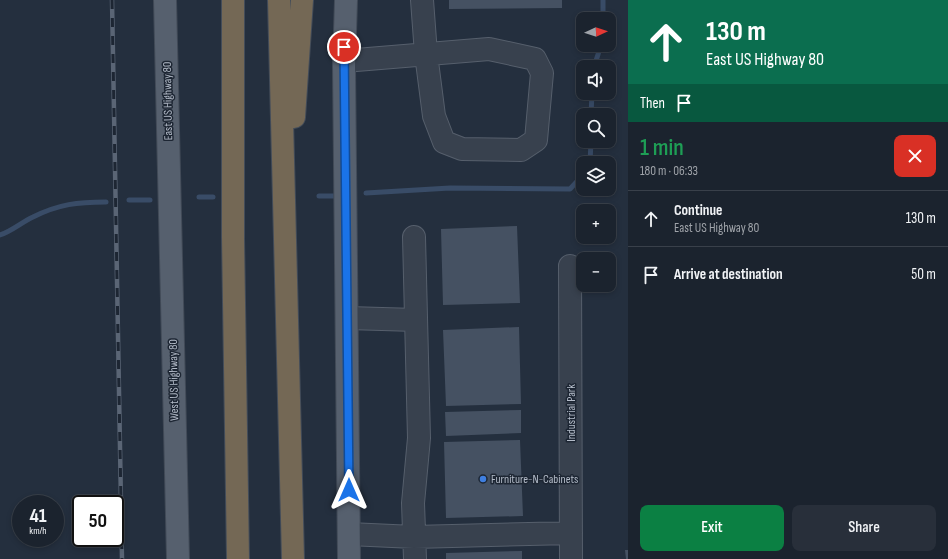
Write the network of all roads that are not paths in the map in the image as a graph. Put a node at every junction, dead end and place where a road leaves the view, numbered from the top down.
1 (165, 0) edge
2 (233, 0) edge
3 (279, 0) edge
4 (302, 0) edge
5 (346, 0) edge
6 (422, 0) edge
7 (426, 54) junction
8 (344, 61) junction
9 (170, 201) joint
10 (414, 237) dead end
11 (286, 250) junction
12 (570, 266) dead end
13 (348, 318) junction
14 (416, 320) junction
15 (571, 533) junction
16 (349, 534) junction
17 (414, 537) junction
18 (178, 559) edge
19 (238, 559) edge
20 (292, 559) edge
21 (349, 559) edge
22 (415, 559) edge
23 (571, 559) edge

1 - 9 main road, East US Highway 80
2 - 19 highway
3 - 11 highway
4 - 11 highway
5 - 8 main road
6 - 7 lane
7 - 7 lane
7 - 8 lane
8 - 13 main road
9 - 18 main road, West US Highway 80
10 - 14 lane
11 - 20 highway
12 - 15 lane, Industrial Park
13 - 14 lane
13 - 16 main road
14 - 17 lane
15 - 17 lane
15 - 23 lane, Industrial Park
16 - 17 lane
16 - 21 main road
17 - 22 lane

